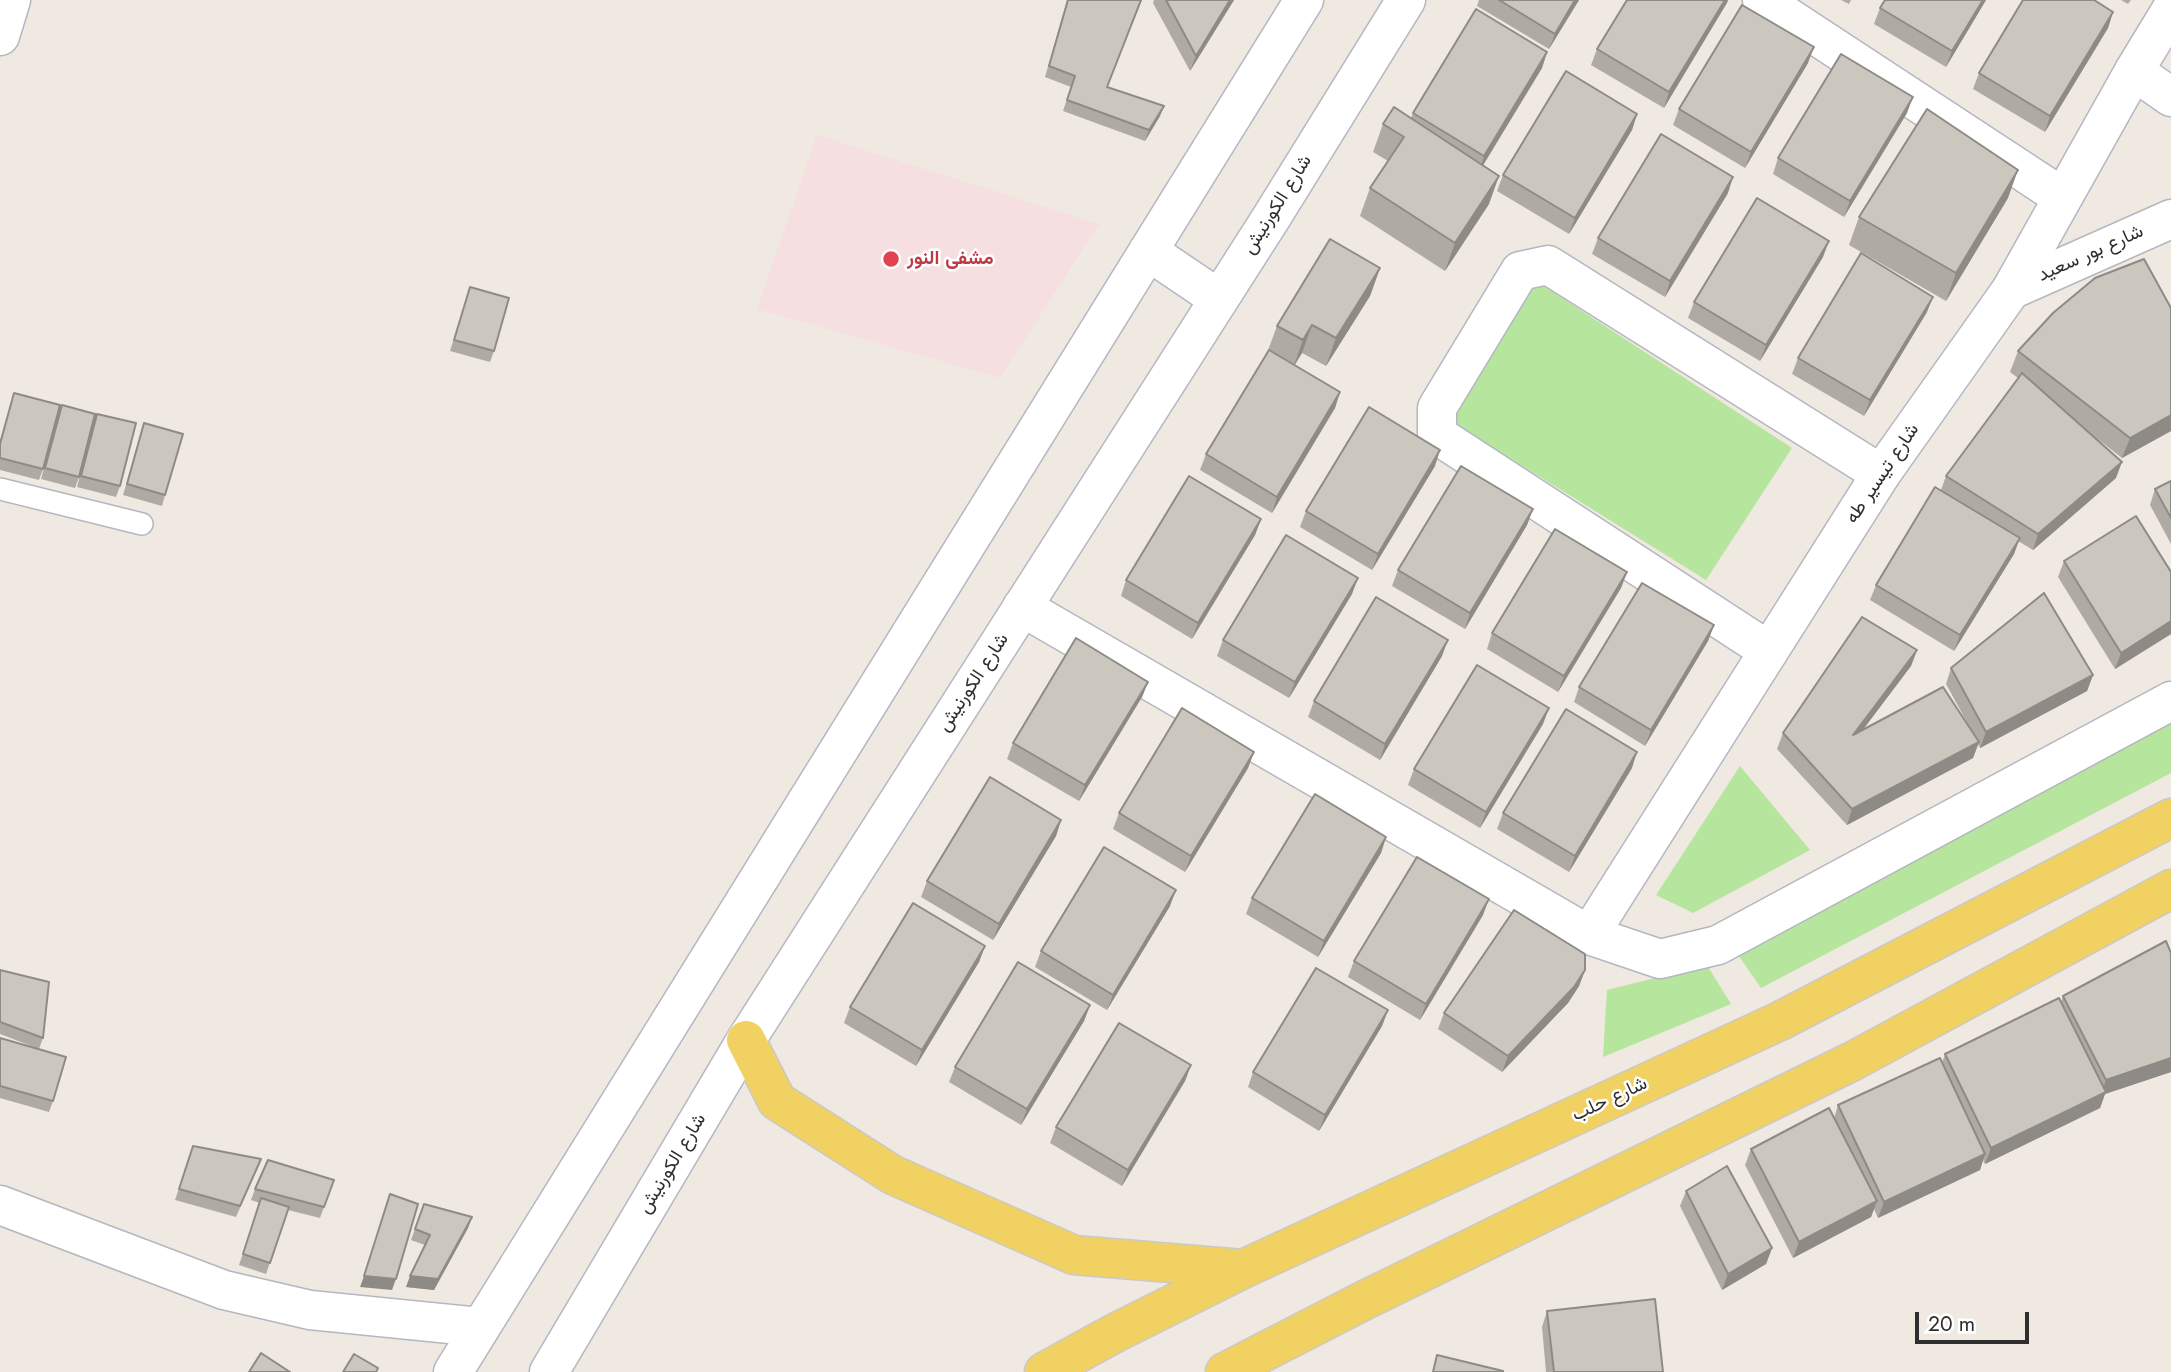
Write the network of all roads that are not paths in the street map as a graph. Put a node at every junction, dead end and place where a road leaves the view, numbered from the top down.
1 (11, 0) edge
2 (1304, 0) edge
3 (1406, 0) edge
4 (1762, 0) edge
5 (2171, 10) edge
6 (0, 36) edge
7 (2134, 71) junction
8 (2171, 97) edge
9 (2062, 197) junction
10 (2171, 219) edge
11 (1148, 251) junction
12 (2011, 290) junction
13 (1219, 299) junction
14 (1881, 474) junction
15 (0, 489) edge
16 (142, 524) dead end
17 (1022, 607) junction
18 (1769, 651) junction
19 (2171, 701) edge
20 (2171, 818) edge
21 (2171, 889) edge
22 (1589, 935) junction
23 (747, 1040) junction
24 (0, 1205) edge
25 (1243, 1269) junction
26 (480, 1327) junction
27 (453, 1372) edge
28 (550, 1372) edge
29 (1044, 1372) edge
30 (1225, 1372) edge

1 - 6 street
2 - 11 street
3 - 13 street, شارع الكورنيش
4 - 9 street
5 - 7 street, شارع تيسير طه
7 - 8 street
7 - 9 street, شارع تيسير طه
9 - 12 street, شارع تيسير طه
10 - 12 street, شارع بور سعيد
11 - 13 street
11 - 26 street
12 - 14 street, شارع تيسير طه
13 - 17 street, شارع الكورنيش
14 - 18 street, شارع تيسير طه
14 - 18 street
15 - 16 lane
17 - 22 street
17 - 23 street, شارع الكورنيش
18 - 22 street, شارع تيسير طه
19 - 22 street
20 - 25 main road, شارع حلب
21 - 30 main road
23 - 25 main road
23 - 28 street, شارع الكورنيش
24 - 26 street
25 - 29 main road, شارع حلب
26 - 27 street

